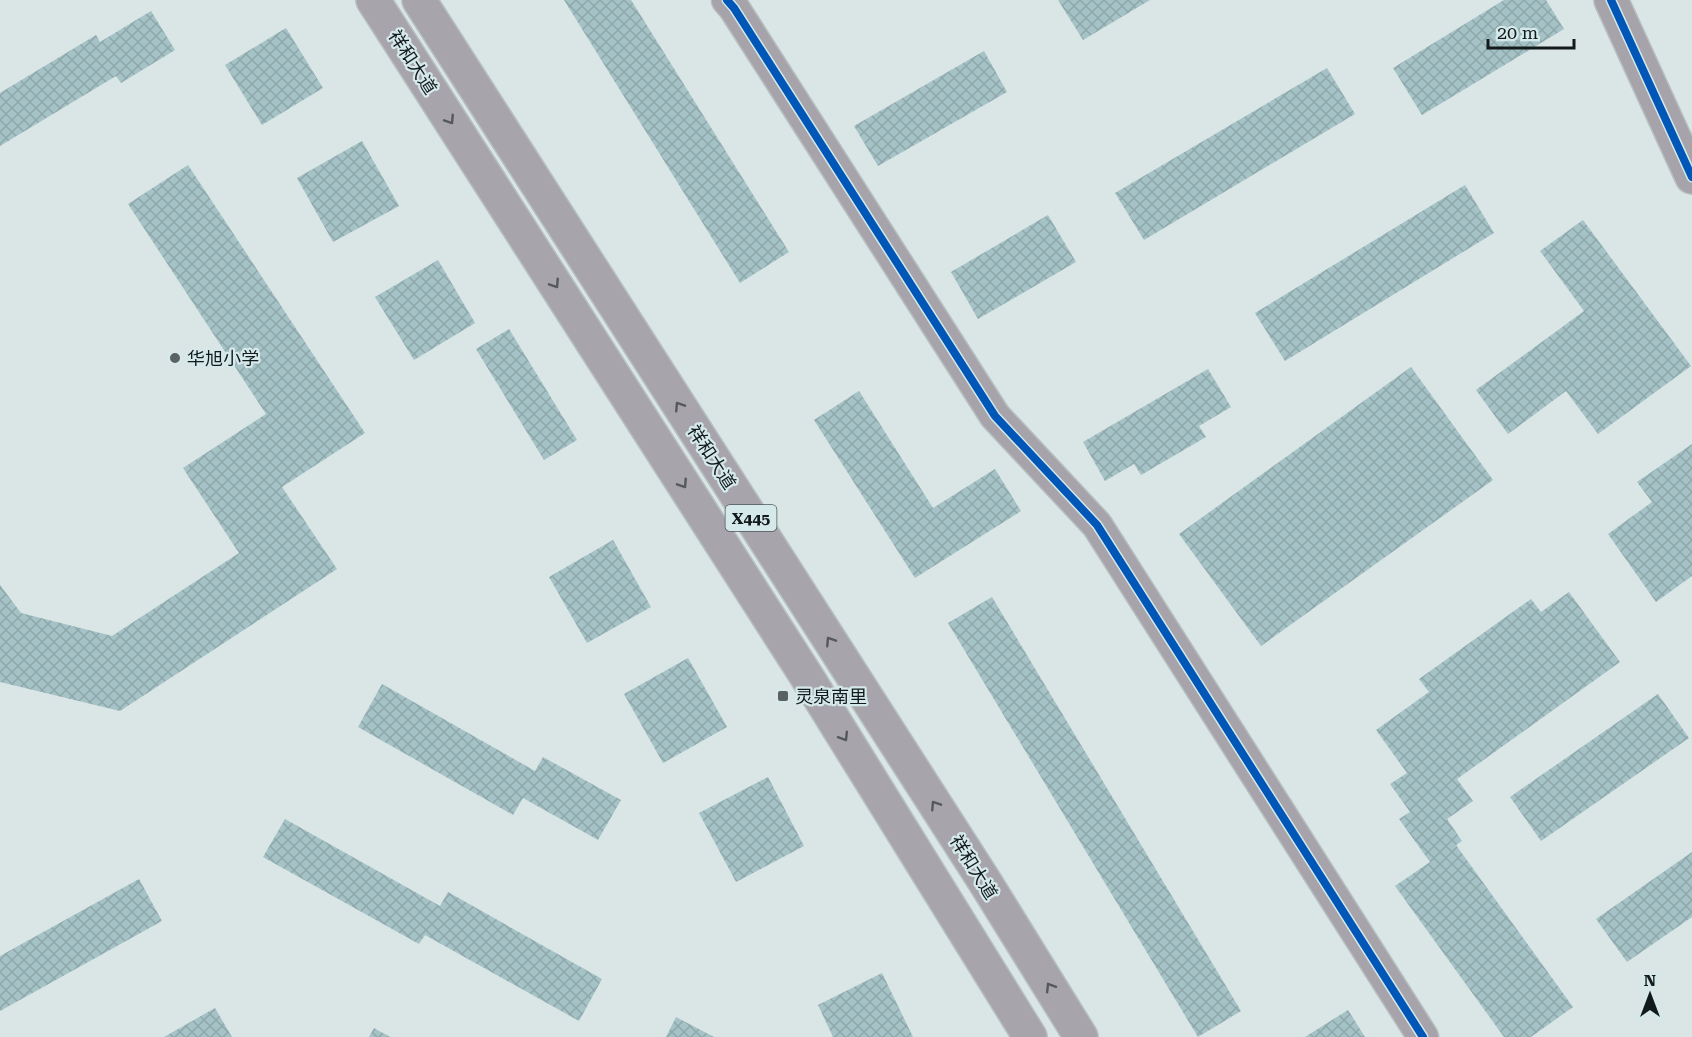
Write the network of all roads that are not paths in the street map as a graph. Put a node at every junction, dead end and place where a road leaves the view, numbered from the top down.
1 (373, 0) edge
2 (419, 0) edge
3 (727, 0) edge
4 (1611, 0) edge
5 (1692, 177) edge
6 (1030, 1037) edge
7 (1081, 1037) edge
8 (1423, 1037) edge

1 -> 6 main road, 祥和大道 / X445
7 -> 2 main road, 祥和大道 / X445
3 - 8 street
4 - 5 street

